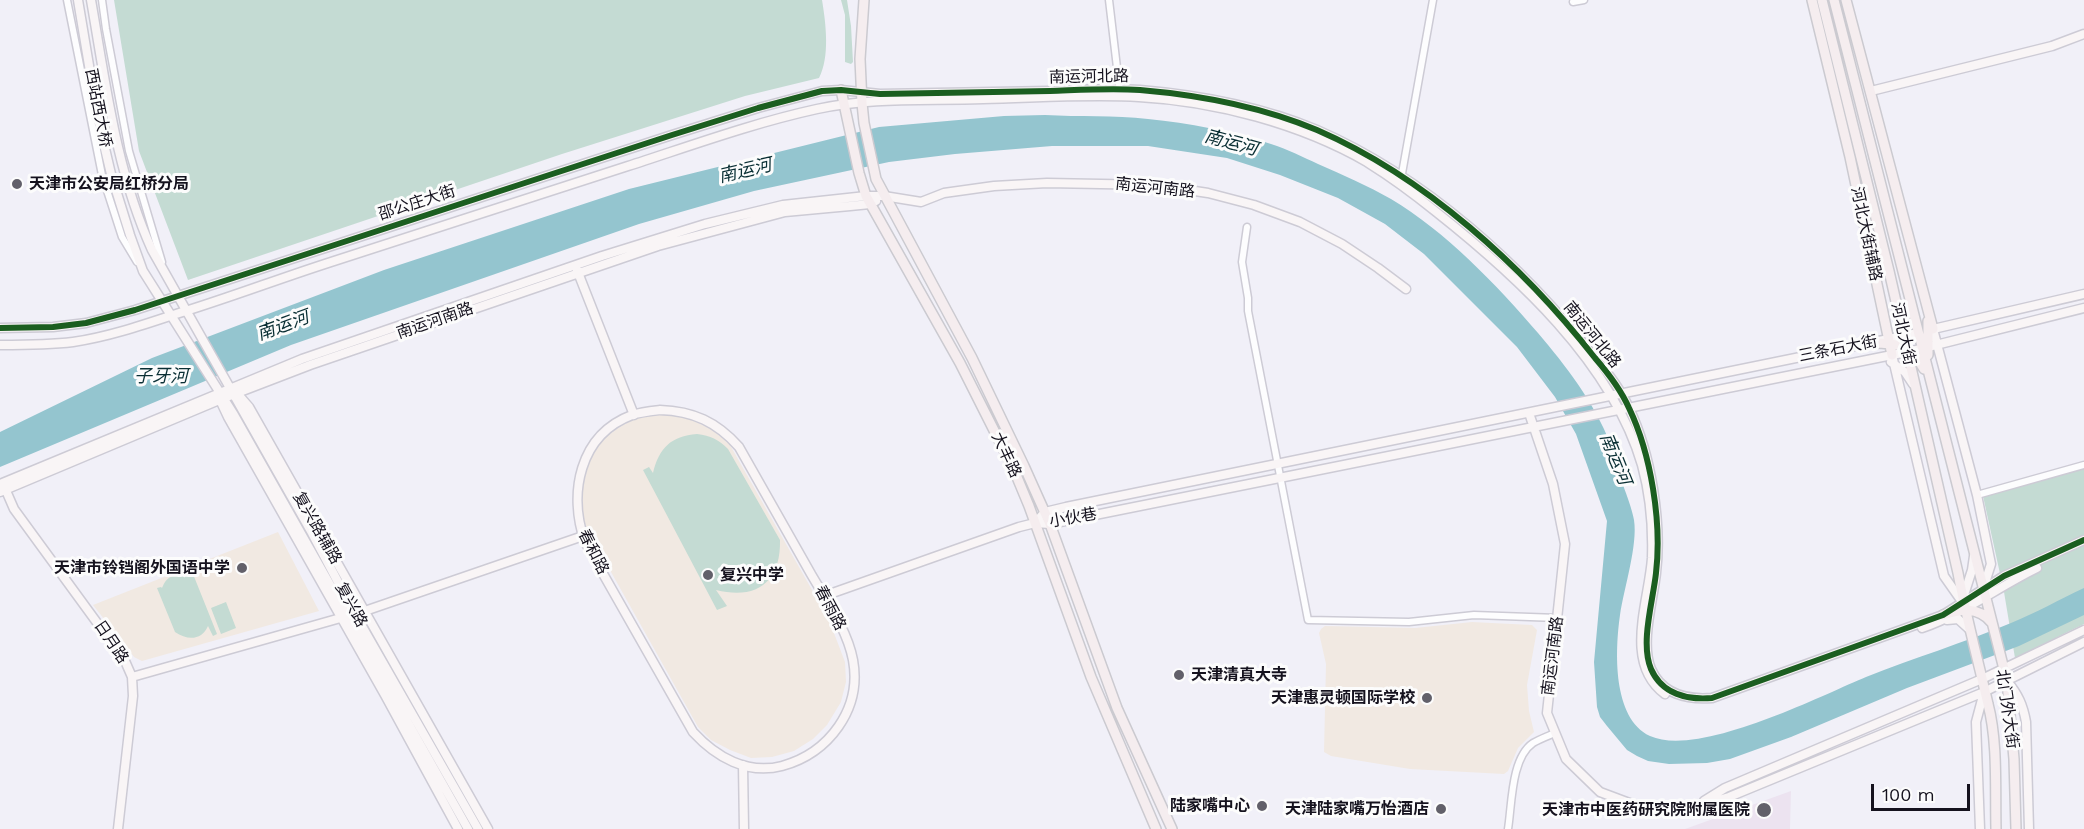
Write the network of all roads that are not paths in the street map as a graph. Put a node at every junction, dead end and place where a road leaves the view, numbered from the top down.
1 (67, 0) edge
2 (78, 0) edge
3 (91, 0) edge
4 (102, 0) edge
5 (864, 0) edge
6 (1109, 0) edge
7 (1433, 0) edge
8 (1584, 0) edge
9 (1812, 0) edge
10 (1822, 0) edge
11 (1834, 0) edge
12 (1846, 0) edge
13 (1573, 2) dead end
14 (2084, 34) edge
15 (841, 90) junction
16 (861, 91) junction
17 (1871, 91) junction
18 (1120, 93) junction
19 (862, 103) junction
20 (843, 105) junction
21 (1401, 180) junction
22 (884, 196) junction
23 (868, 200) junction
24 (1247, 227) dead end
25 (577, 268) junction
26 (143, 271) junction
27 (165, 271) junction
28 (1406, 289) dead end
29 (1893, 290) junction
30 (2084, 294) edge
31 (179, 296) junction
32 (162, 301) junction
33 (2084, 308) edge
34 (186, 312) junction
35 (172, 316) junction
36 (0, 328) edge
37 (1903, 336) junction
38 (1888, 337) junction
39 (1872, 343) joint
40 (1920, 343) junction
41 (0, 345) edge
42 (1938, 345) junction
43 (972, 358) junction
44 (1893, 359) junction
45 (960, 363) junction
46 (1930, 382) junction
47 (1915, 386) junction
48 (231, 389) junction
49 (220, 394) junction
50 (1616, 394) junction
51 (1552, 408) joint
52 (1625, 409) junction
53 (1529, 413) junction
54 (634, 415) junction
55 (1563, 422) joint
56 (1534, 427) junction
57 (1276, 465) junction
58 (2084, 465) edge
59 (1279, 478) junction
60 (2, 487) edge
61 (1977, 495) junction
62 (1045, 512) junction
63 (1035, 523) junction
64 (1050, 524) junction
65 (583, 536) junction
66 (2084, 540) edge
67 (2084, 546) edge
68 (1974, 556) junction
69 (1983, 593) junction
70 (824, 596) junction
71 (1961, 604) junction
72 (352, 615) junction
73 (1558, 618) junction
74 (1943, 618) junction
75 (1991, 622) junction
76 (1969, 629) junction
77 (2084, 630) edge
78 (2084, 642) edge
79 (2002, 666) junction
80 (1981, 674) junction
81 (132, 676) junction
82 (2007, 681) junction
83 (1984, 692) junction
84 (1556, 733) junction
85 (743, 765) junction
86 (445, 787) junction
87 (1692, 808) junction
88 (457, 828) edge
89 (118, 829) edge
90 (468, 829) edge
91 (478, 829) edge
92 (488, 829) edge
93 (744, 829) edge
94 (1156, 829) edge
95 (1172, 829) edge
96 (1508, 829) edge
97 (1980, 829) edge
98 (1996, 829) edge
99 (2016, 829) edge
100 (2029, 829) edge

1 - 26 street
2 - 26 street, 西站西大桥
3 - 27 street, 西站西大桥
4 - 27 street
5 - 16 main road, 大丰路
6 - 18 street
7 - 21 street
8 - 13 street
9 - 38 main road, 河北大街辅路
10 - 29 main road, 河北大街
11 - 40 main road, 河北大街
12 - 17 main road
14 - 17 street
15 - 16 street, 南运河北路
15 - 20 main road, 大丰路
15 - 31 street, 邵公庄大街
16 - 18 street, 南运河北路
16 - 19 main road, 大丰路
17 - 40 main road
18 - 19 street, 南运河北路
18 - 21 street, 南运河北路
19 - 20 street, 南运河北路
19 - 22 main road, 大丰路
20 - 23 main road, 大丰路
20 - 34 street, 邵公庄大街
21 - 50 street, 南运河北路
22 - 23 street, 南运河南路
22 - 28 street, 南运河南路
22 - 43 main road, 大丰路
23 - 25 street, 南运河南路
23 - 45 main road, 大丰路
24 - 57 street
25 - 48 street, 南运河南路
25 - 54 street
26 - 32 street
27 - 31 street
29 - 37 main road, 河北大街
29 - 38 main road
30 - 40 street, 三条石大街
31 - 32 street, 邵公庄大街
31 - 34 street
32 - 35 street
32 - 36 street, 邵公庄大街
33 - 42 street, 三条石大街
34 - 35 street, 邵公庄大街
34 - 48 street, 复兴路
35 - 41 street, 邵公庄大街
35 - 49 street, 复兴路
37 - 38 street, 三条石大街
37 - 40 main road, 河北大街
37 - 40 street, 三条石大街
38 - 39 main road
38 - 40 main road
38 - 44 main road, 河北大街辅路
39 - 50 street, 三条石大街
40 - 42 street, 三条石大街
40 - 42 street
40 - 44 street, 三条石大街
40 - 46 main road
40 - 46 main road
40 - 47 main road, 河北大街
42 - 61 street
43 - 45 main road
43 - 62 main road, 大丰路
44 - 47 street
44 - 52 street, 三条石大街
44 - 71 street, 河北大街辅路
45 - 63 main road, 大丰路
46 - 68 main road, 河北大街
47 - 71 main road, 河北大街
48 - 49 street, 南运河南路
48 - 72 street, 复兴路
49 - 60 street, 南运河南路
49 - 72 street, 复兴路
50 - 51 street, 三条石大街
50 - 52 street, 南运河北路
51 - 53 street, 小伙巷
52 - 55 street, 三条石大街
52 - 74 street, 南运河北路
53 - 56 street, 南运河南路
53 - 57 street, 小伙巷
54 - 65 street, 春和路
54 - 70 street, 春雨路
55 - 56 street, 小伙巷
56 - 59 street, 小伙巷
56 - 73 street, 南运河南路
57 - 59 street
57 - 62 street, 小伙巷
58 - 61 street
59 - 64 street, 小伙巷
59 - 73 street
60 - 81 street, 日月路
61 - 69 street
62 - 63 street, 小伙巷
62 - 64 main road, 大丰路
63 - 64 street, 小伙巷
63 - 70 street
63 - 94 main road, 大丰路
64 - 95 main road, 大丰路
65 - 72 street
65 - 85 street, 春和路
66 - 69 street
67 - 69 street
68 - 69 main road, 河北大街
68 - 71 street
69 - 71 street
69 - 75 main road, 河北大街
70 - 85 street, 春雨路
71 - 74 main road
71 - 75 main road
71 - 76 main road, 河北大街
72 - 81 street
72 - 86 street, 复兴路
72 - 88 street
72 - 91 street, 复兴路
72 - 92 street
73 - 84 street, 南运河南路
74 - 76 street
75 - 79 main road, 河北大街
76 - 80 main road, 河北大街
77 - 79 street, 南运河南路
78 - 82 street, 南运河南路
79 - 80 street, 南运河南路
79 - 82 main road, 北门外大街
80 - 83 main road, 北门外大街
80 - 87 street, 南运河南路
81 - 89 street, 日月路
82 - 83 street, 南运河南路
82 - 99 main road, 北门外大街
82 - 100 street
83 - 87 street, 南运河南路
83 - 97 street
83 - 98 main road, 北门外大街
84 - 87 street, 南运河南路
84 - 96 street
85 - 93 street
86 - 88 street
86 - 90 street, 复兴路

